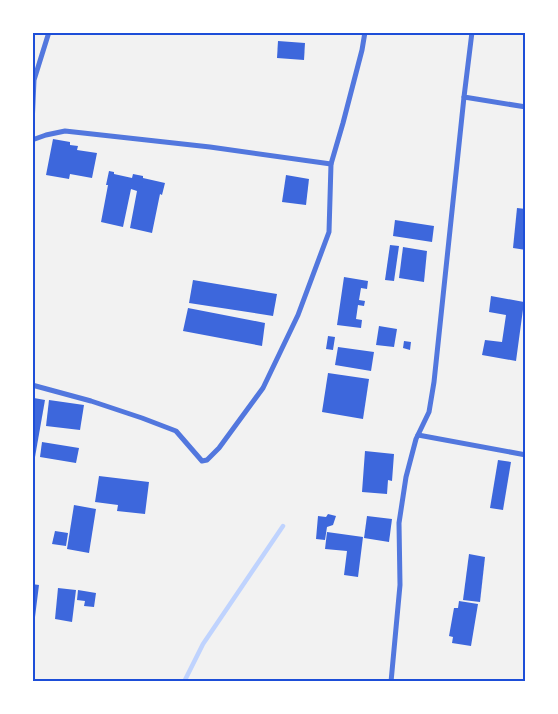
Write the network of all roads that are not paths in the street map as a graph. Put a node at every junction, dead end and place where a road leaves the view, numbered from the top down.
1 (49, 32) edge
2 (365, 32) edge
3 (472, 32) edge
4 (464, 96) junction
5 (526, 107) edge
6 (32, 125) edge
7 (32, 140) edge
8 (331, 164) junction
9 (32, 385) edge
10 (418, 435) junction
11 (526, 455) edge
12 (390, 682) edge

1 - 6 street
2 - 8 street
3 - 4 street
4 - 5 street
4 - 10 street
7 - 8 street
8 - 9 street
10 - 11 street
10 - 12 street

